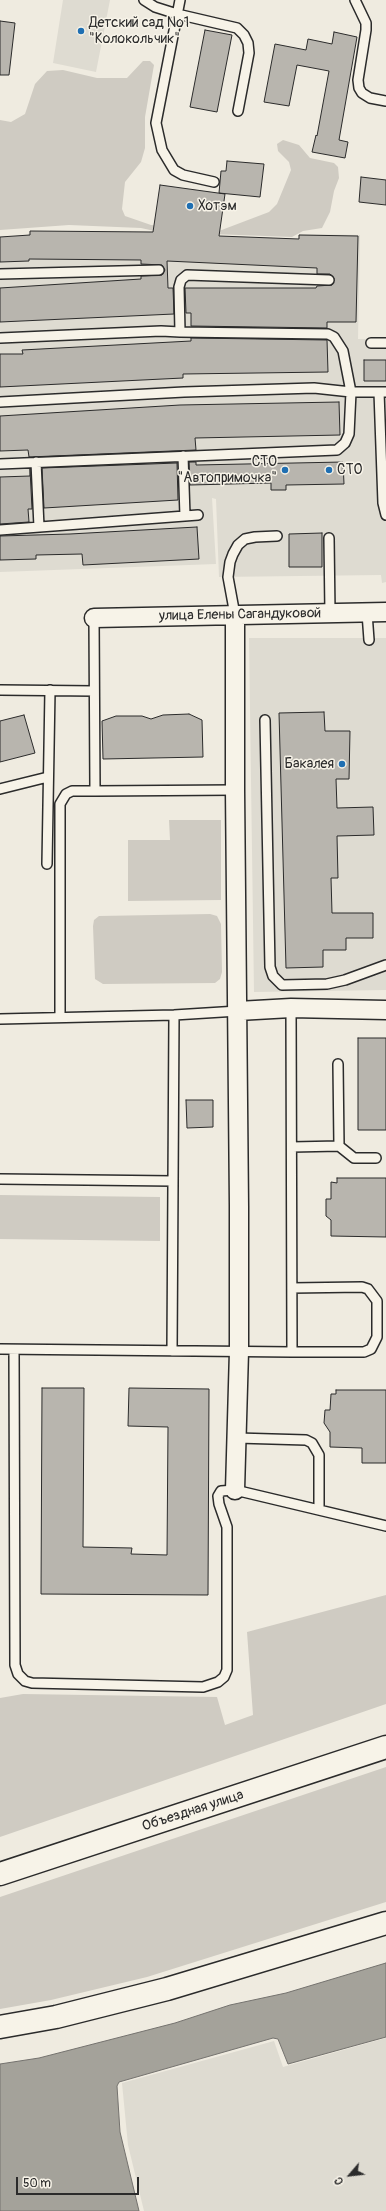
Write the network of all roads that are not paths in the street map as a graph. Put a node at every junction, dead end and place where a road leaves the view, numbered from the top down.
1 (144, 0) edge
2 (180, 0) edge
3 (355, 0) edge
4 (177, 14) junction
5 (386, 100) edge
6 (238, 111) dead end
7 (214, 182) dead end
8 (159, 270) dead end
9 (0, 274) edge
10 (329, 280) dead end
11 (180, 332) junction
12 (0, 338) edge
13 (371, 343) dead end
14 (386, 343) edge
15 (351, 392) junction
16 (383, 392) edge
17 (0, 402) edge
18 (183, 456) junction
19 (36, 462) junction
20 (0, 464) edge
21 (198, 515) dead end
22 (185, 516) junction
23 (386, 516) edge
24 (39, 527) junction
25 (0, 530) edge
26 (277, 536) dead end
27 (329, 538) dead end
28 (367, 612) junction
29 (386, 612) edge
30 (330, 613) junction
31 (235, 614) junction
32 (94, 618) joint
33 (369, 640) dead end
34 (50, 690) junction
35 (94, 690) junction
36 (0, 691) edge
37 (265, 720) dead end
38 (48, 776) junction
39 (0, 789) edge
40 (234, 790) junction
41 (96, 791) junction
42 (47, 864) dead end
43 (386, 966) edge
44 (291, 1008) junction
45 (238, 1010) junction
46 (386, 1010) edge
47 (174, 1015) junction
48 (60, 1018) junction
49 (0, 1019) edge
50 (338, 1064) dead end
51 (339, 1146) junction
52 (292, 1147) junction
53 (376, 1158) dead end
54 (0, 1180) edge
55 (173, 1181) junction
56 (292, 1288) junction
57 (0, 1350) edge
58 (14, 1350) junction
59 (172, 1351) junction
60 (239, 1351) junction
61 (292, 1352) junction
62 (237, 1438) junction
63 (235, 1490) junction
64 (319, 1510) junction
65 (386, 1526) edge
66 (386, 1747) edge
67 (0, 1874) edge
68 (386, 1923) edge
69 (0, 2027) edge

1 - 4 lane
2 - 4 lane
3 - 5 lane
4 - 6 lane
4 - 7 lane
8 - 9 lane
10 - 11 lane
11 - 12 lane
11 - 15 lane
13 - 14 lane
15 - 16 lane
15 - 17 lane
15 - 18 lane
16 - 23 lane
18 - 19 lane
18 - 22 lane
19 - 20 lane
19 - 24 lane
21 - 22 lane
22 - 24 lane
24 - 25 lane
26 - 31 lane
27 - 30 lane
28 - 29 street, улица Елены Сагандуковой
28 - 30 street, улица Елены Сагандуковой
28 - 33 lane
30 - 31 street, улица Елены Сагандуковой
31 - 32 street, улица Елены Сагандуковой
31 - 40 street
32 - 35 lane
34 - 35 lane
34 - 36 lane
34 - 38 lane
35 - 41 lane
37 - 43 lane
38 - 39 lane
38 - 42 lane
40 - 41 lane
40 - 45 street
41 - 48 lane
44 - 45 street
44 - 46 street
44 - 52 lane
45 - 47 lane
45 - 60 street
47 - 48 lane
47 - 55 lane
48 - 49 lane
50 - 51 lane
51 - 52 lane
51 - 53 lane
52 - 56 lane
54 - 55 lane
55 - 59 lane
56 - 61 lane
56 - 61 lane
57 - 58 lane
58 - 59 lane
58 - 63 lane
59 - 60 lane
60 - 61 lane
60 - 62 street
62 - 63 street
62 - 64 lane
63 - 64 lane
64 - 65 lane
66 - 67 highway, Объездная улица
68 - 69 highway

